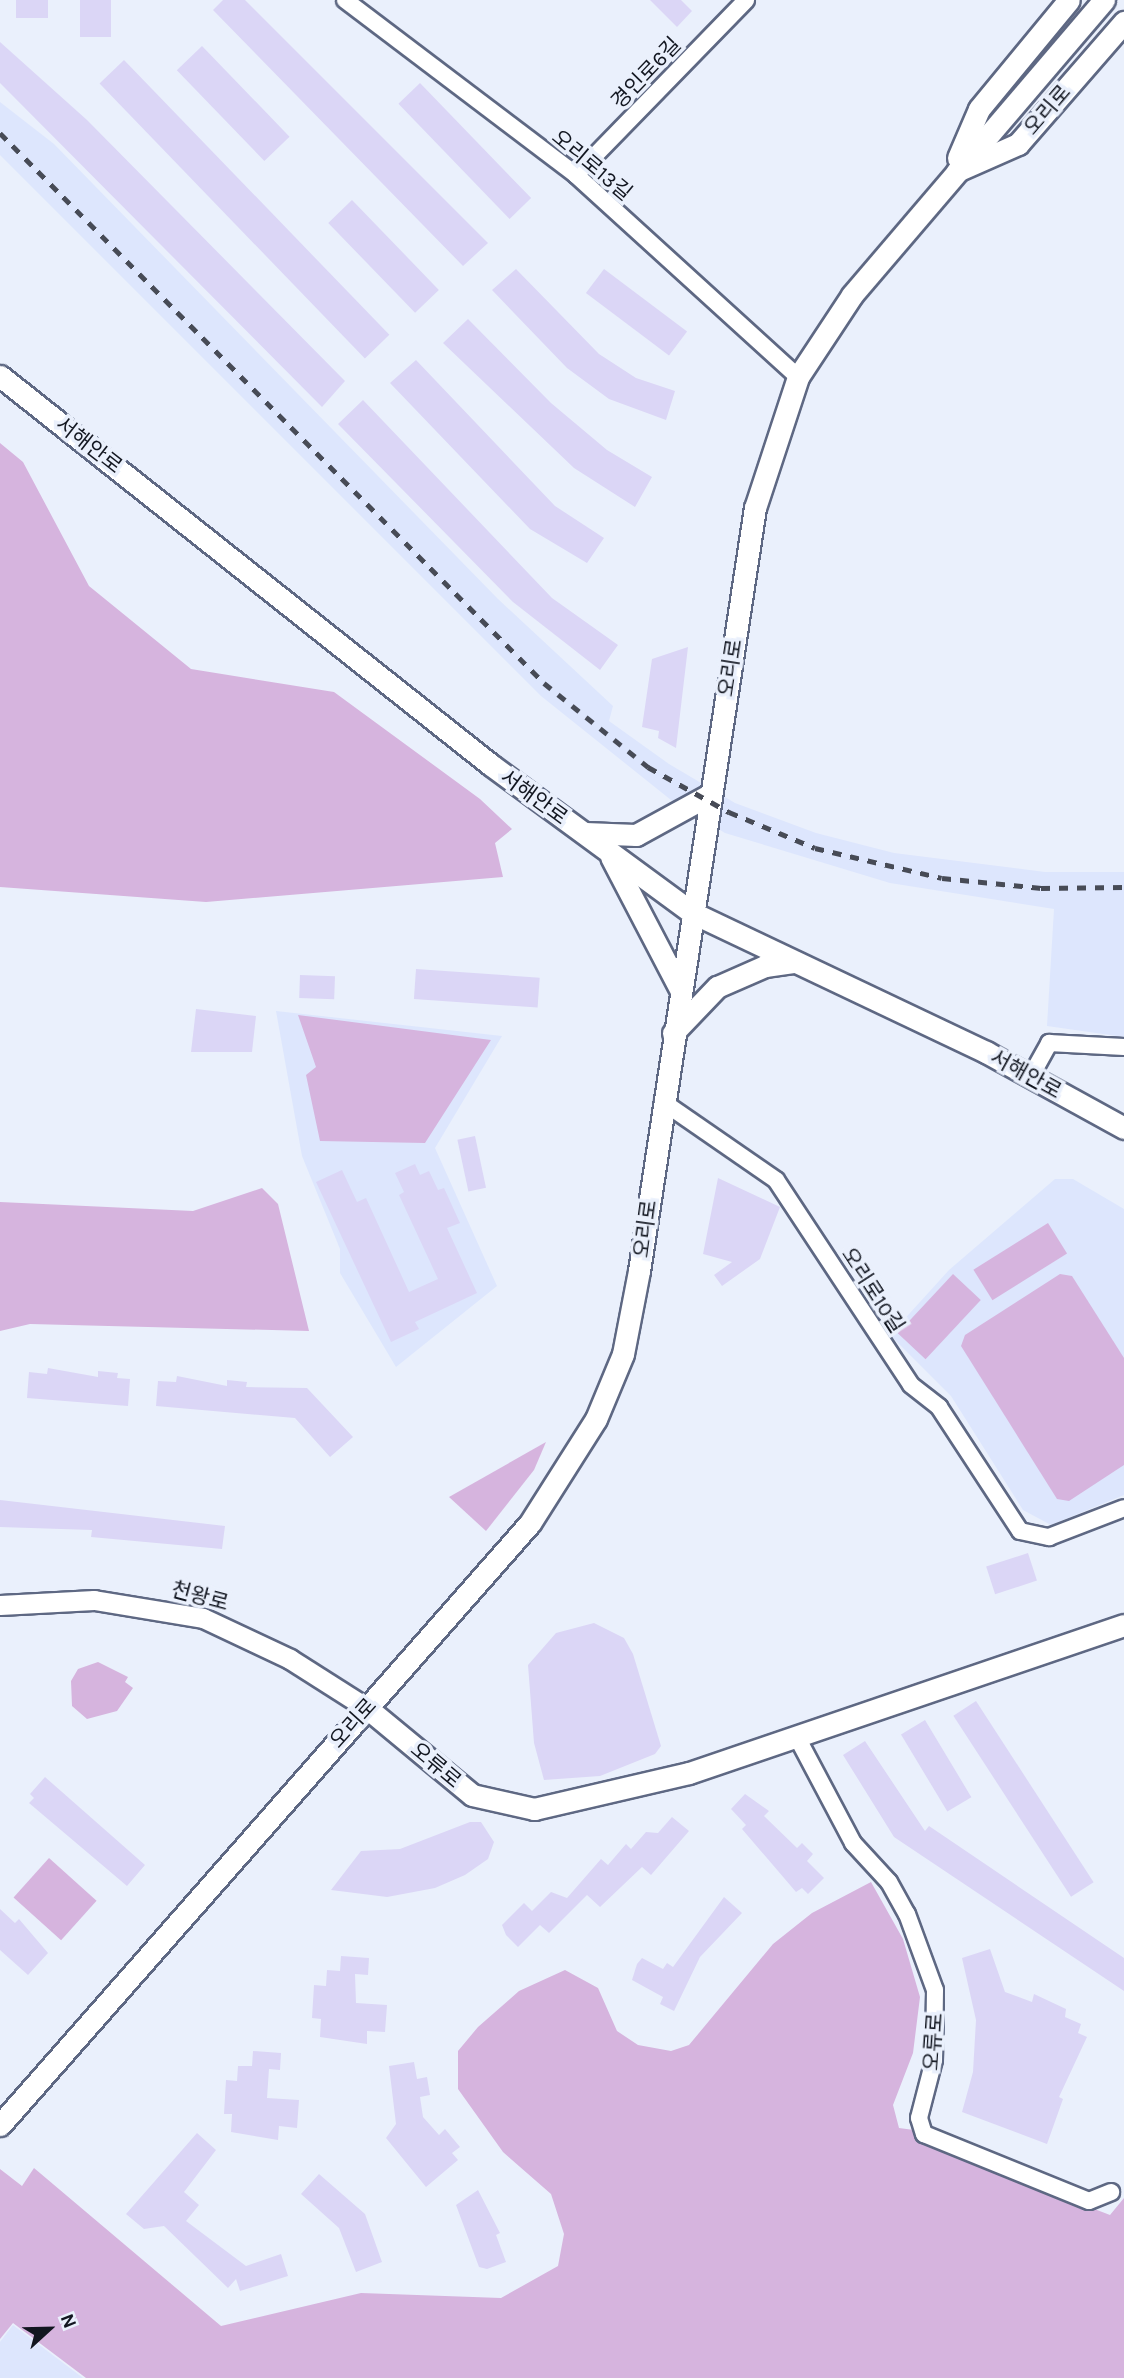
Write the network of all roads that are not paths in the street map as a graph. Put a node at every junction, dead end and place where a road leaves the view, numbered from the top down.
1 (345, 0) edge
2 (746, 0) edge
3 (1069, 0) edge
4 (1104, 0) edge
5 (1124, 22) edge
6 (952, 173) junction
7 (576, 175) junction
8 (0, 376) edge
9 (798, 377) junction
10 (709, 795) junction
11 (583, 833) junction
12 (607, 851) junction
13 (691, 912) junction
14 (796, 962) junction
15 (680, 989) junction
16 (673, 1033) junction
17 (1124, 1047) edge
18 (1031, 1076) junction
19 (663, 1102) junction
20 (1124, 1128) edge
21 (1124, 1507) edge
22 (0, 1605) edge
23 (1124, 1625) edge
24 (367, 1708) junction
25 (798, 1739) junction
26 (0, 2124) edge
27 (1111, 2192) dead end

1 - 7 street, 오리로13길
2 - 7 street, 경인로6길
3 - 6 main road, 오리로
4 - 6 main road, 오리로
5 - 6 main road, 오리로
6 - 9 main road, 오리로
7 - 9 street, 오리로13길
8 - 11 main road, 서해안로
9 - 10 main road, 오리로
10 - 11 main road
10 - 13 main road, 오리로
11 - 12 main road, 서해안로
12 - 13 main road, 서해안로
12 - 15 main road
13 - 14 main road, 서해안로
13 - 15 main road, 오리로
14 - 16 main road
14 - 18 main road, 서해안로
15 - 16 main road, 오리로
16 - 19 main road, 오리로
17 - 18 street
18 - 20 main road, 서해안로
19 - 21 street, 오리로10길
19 - 24 main road, 오리로
22 - 24 street, 천왕로
23 - 25 main road, 오류로
24 - 25 main road, 오류로
24 - 26 main road, 오리로
25 - 27 street, 오류로

